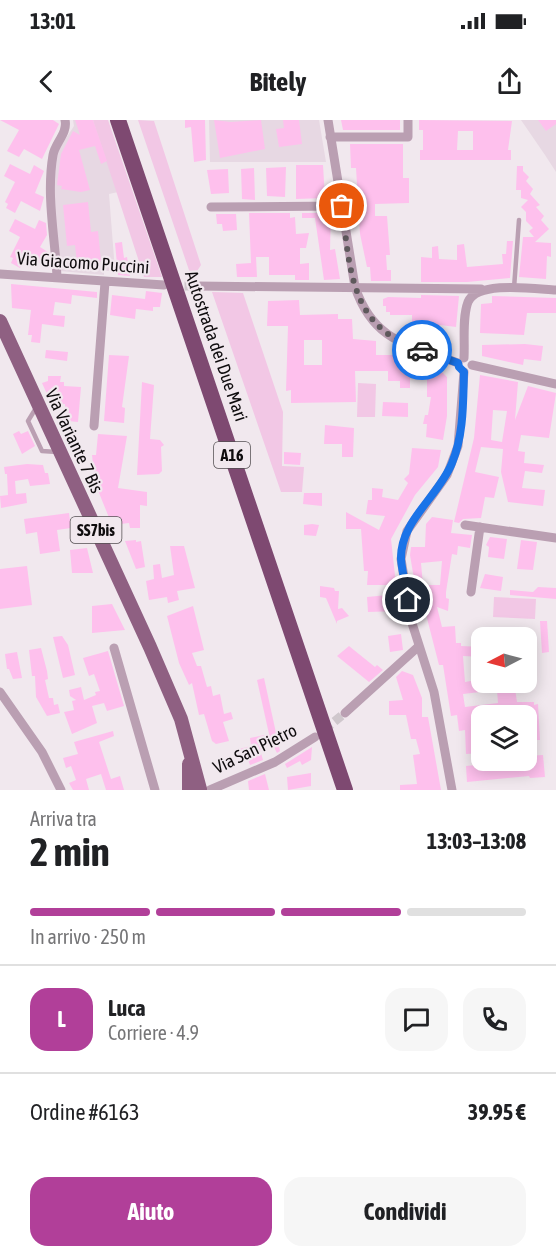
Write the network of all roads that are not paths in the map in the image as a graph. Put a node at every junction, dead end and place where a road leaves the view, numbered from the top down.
1 (65, 120) edge
2 (118, 120) edge
3 (130, 120) edge
4 (328, 120) edge
5 (408, 120) edge
6 (330, 137) junction
7 (342, 206) junction
8 (211, 207) dead end
9 (519, 220) dead end
10 (0, 274) edge
11 (57, 277) junction
12 (105, 282) junction
13 (164, 285) tunnel mouth
14 (196, 286) tunnel mouth
15 (355, 287) junction
16 (514, 288) junction
17 (481, 289) junction
18 (556, 290) edge
19 (0, 321) edge
20 (461, 360) junction
21 (472, 364) junction
22 (464, 372) junction
23 (556, 384) edge
24 (94, 426) dead end
25 (465, 525) dead end
26 (480, 527) junction
27 (556, 538) edge
28 (471, 592) dead end
29 (419, 646) junction
30 (114, 648) dead end
31 (0, 692) edge
32 (345, 713) tunnel mouth
33 (315, 737) tunnel mouth
34 (61, 790) edge
35 (155, 790) edge
36 (197, 790) edge
37 (345, 790) edge
38 (356, 790) edge
39 (452, 790) edge

1 - 11 street
2 - 37 highway, Autostrada dei Due Mari / A16
3 - 38 highway, Autostrada dei Due Mari / A16
4 - 6 street
5 - 6 street
6 - 7 street
7 - 8 street
7 - 15 street
9 - 16 lane
10 - 11 street, Via Giacomo Puccini
11 - 12 street, Via Giacomo Puccini
12 - 13 street, Via Giacomo Puccini
12 - 24 street
14 - 15 street
15 - 17 street
15 - 20 street
16 - 17 street
16 - 18 street
17 - 20 street
19 - 36 main road, Via Variante 7 Bis / SS7bis
20 - 21 street
20 - 22 street
21 - 22 street
21 - 23 street
22 - 29 street
25 - 26 street
26 - 27 street
26 - 28 street
29 - 32 street
29 - 39 street
30 - 35 street
31 - 34 street
33 - 36 street, Via San Pietro

